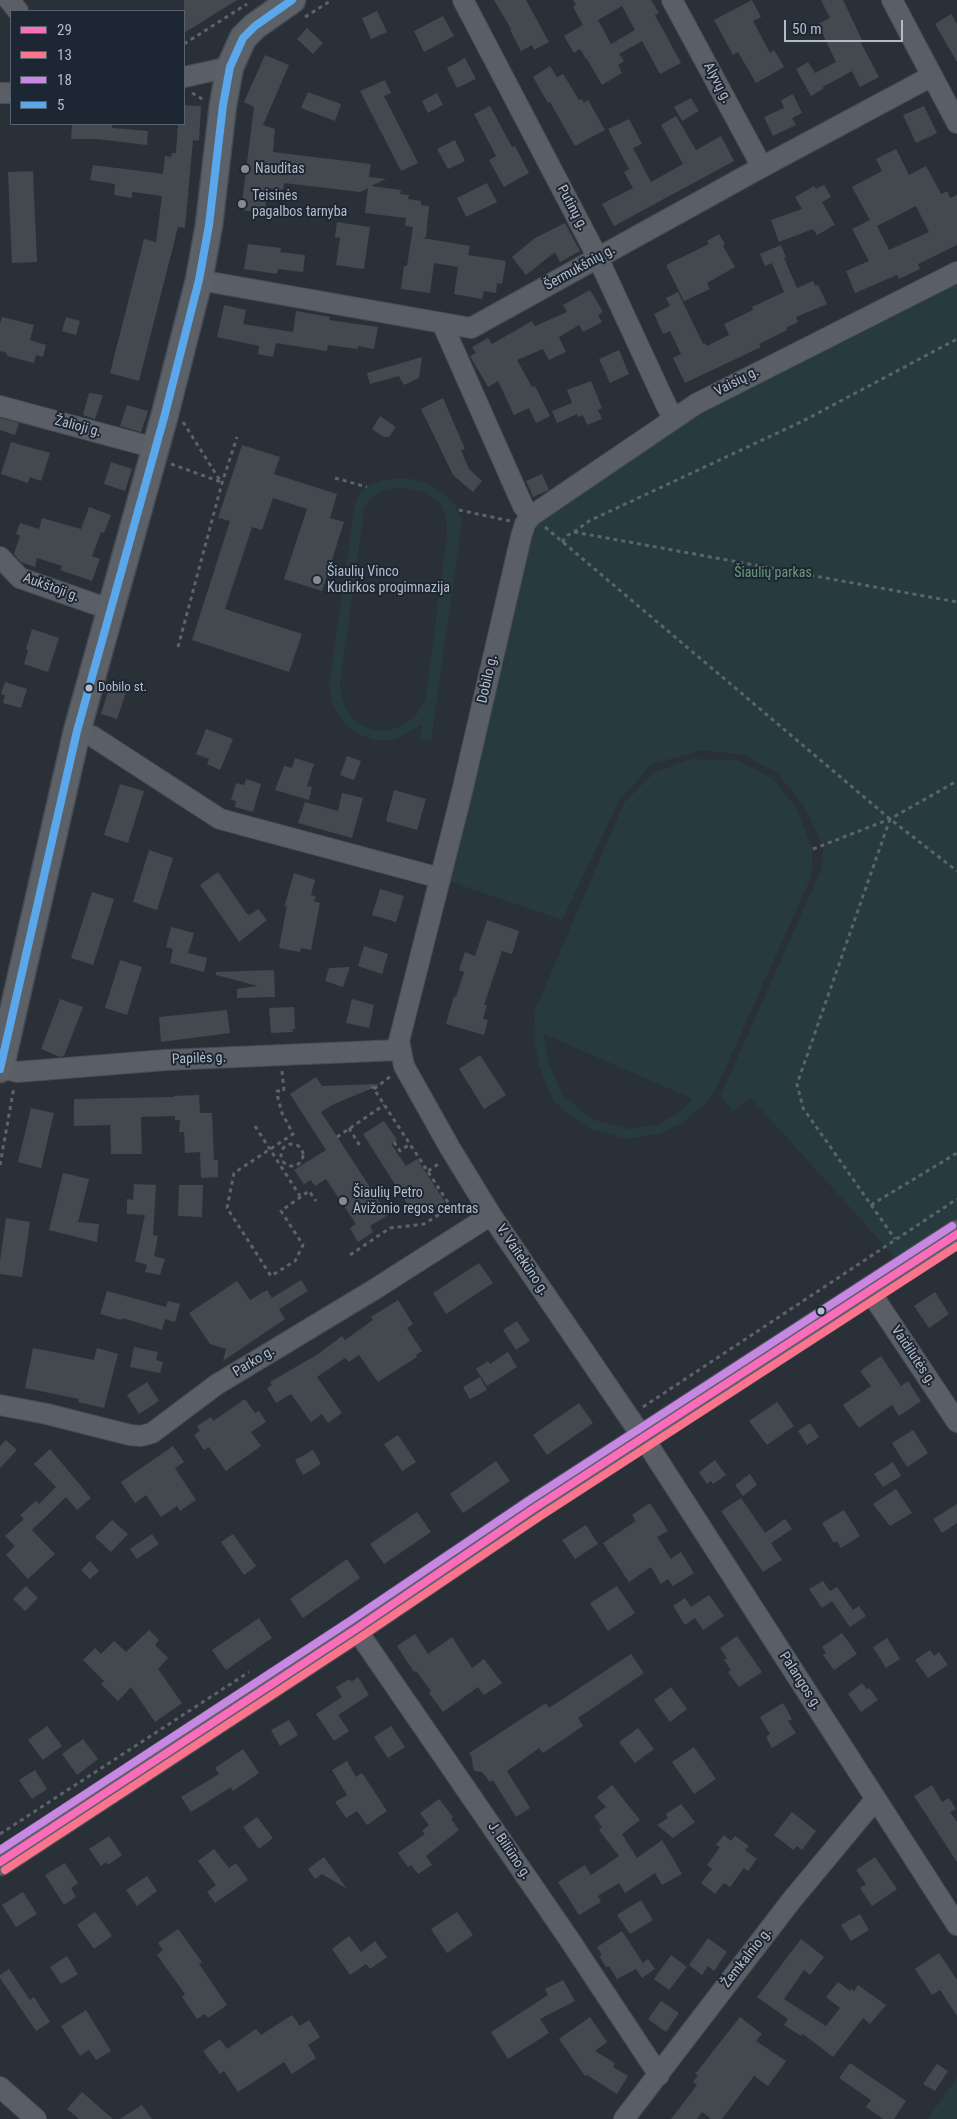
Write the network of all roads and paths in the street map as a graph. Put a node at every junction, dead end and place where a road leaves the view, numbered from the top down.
1 (9, 0) edge
2 (254, 0) edge
3 (292, 0) edge
4 (462, 0) edge
5 (672, 0) edge
6 (892, 0) edge
7 (17, 10) edge
8 (185, 43) edge
9 (230, 67) junction
10 (932, 76) junction
11 (185, 77) edge
12 (957, 123) edge
13 (762, 167) junction
14 (598, 258) junction
15 (957, 272) edge
16 (199, 280) junction
17 (442, 323) junction
18 (957, 339) edge
19 (0, 406) edge
20 (674, 418) junction
21 (181, 419) dead end
22 (237, 437) dead end
23 (163, 456) junction
24 (336, 478) dead end
25 (222, 483) junction
26 (367, 487) dead end
27 (459, 510) dead end
28 (528, 520) junction
29 (574, 532) junction
30 (562, 542) junction
31 (0, 557) edge
32 (957, 602) edge
33 (109, 609) junction
34 (178, 646) dead end
35 (76, 730) junction
36 (957, 781) edge
37 (890, 819) junction
38 (813, 849) dead end
39 (957, 872) edge
40 (440, 878) junction
41 (400, 1050) junction
42 (281, 1056) junction
43 (6, 1069) edge
44 (372, 1086) dead end
45 (384, 1105) junction
46 (255, 1126) dead end
47 (349, 1128) junction
48 (337, 1136) dead end
49 (284, 1141) junction
50 (394, 1142) dead end
51 (410, 1144) junction
52 (287, 1145) junction
53 (360, 1146) dead end
54 (270, 1150) junction
55 (957, 1153) edge
56 (284, 1161) junction
57 (279, 1164) junction
58 (0, 1165) edge
59 (300, 1196) junction
60 (957, 1199) edge
61 (316, 1201) dead end
62 (871, 1205) junction
63 (492, 1215) junction
64 (957, 1234) edge
65 (895, 1239) junction
66 (350, 1255) dead end
67 (869, 1290) junction
68 (0, 1405) edge
69 (957, 1422) edge
70 (635, 1427) junction
71 (356, 1629) junction
72 (875, 1800) junction
73 (0, 1862) edge
74 (957, 1925) edge
75 (659, 2075) junction
76 (0, 2087) edge
77 (36, 2119) edge
78 (624, 2119) edge

1 - 7 street
2 - 8 path
3 - 9 main road
4 - 14 street, Putinų g.
5 - 13 street, Alyvų g.
6 - 10 street
9 - 11 street
9 - 16 main road
10 - 12 street
10 - 13 street, Šermukšnių g.
13 - 14 street, Šermukšnių g.
14 - 17 street, Šermukšnių g.
14 - 20 street, Putinų g.
15 - 20 street, Vaisių g.
16 - 17 street, Šermukšnių g.
16 - 23 main road
17 - 28 street
18 - 29 path
19 - 23 street, Žalioji g.
20 - 28 street, Vaisių g.
21 - 25 path
22 - 25 path
23 - 25 path
23 - 33 main road
24 - 26 path
25 - 34 path
27 - 28 path
28 - 30 path
28 - 40 street, Dobilo g.
29 - 30 path
29 - 32 path
30 - 37 path
31 - 33 street, Aukštoji g.
33 - 35 main road
35 - 40 street
35 - 43 main road
36 - 37 path
37 - 38 path
37 - 39 path
37 - 62 path
40 - 41 street, Dobilo g.
41 - 42 street, Papilės g.
41 - 63 street, V. Vaitekūno g.
42 - 43 street, Papilės g.
42 - 49 path
43 - 58 path
44 - 45 path
45 - 47 path
45 - 51 path
46 - 54 path
47 - 48 path
47 - 53 path
49 - 52 path
49 - 54 path
50 - 51 path
51 - 66 path
52 - 56 path
52 - 56 path
54 - 57 path
54 - 59 path
55 - 62 path
56 - 57 path
57 - 59 path
59 - 61 path
60 - 65 path
62 - 65 path
63 - 68 street, Parko g.
63 - 70 street, V. Vaitekūno g.
64 - 67 main road
65 - 70 path
67 - 69 street, Vaidilutės g.
67 - 70 main road
70 - 71 main road
70 - 72 street, Palangos g.
71 - 73 main road
71 - 75 street, J. Biliūno g.
72 - 74 street, Palangos g.
72 - 75 street, Žemkalnio g.
75 - 78 street, Žemkalnio g.
76 - 77 street

